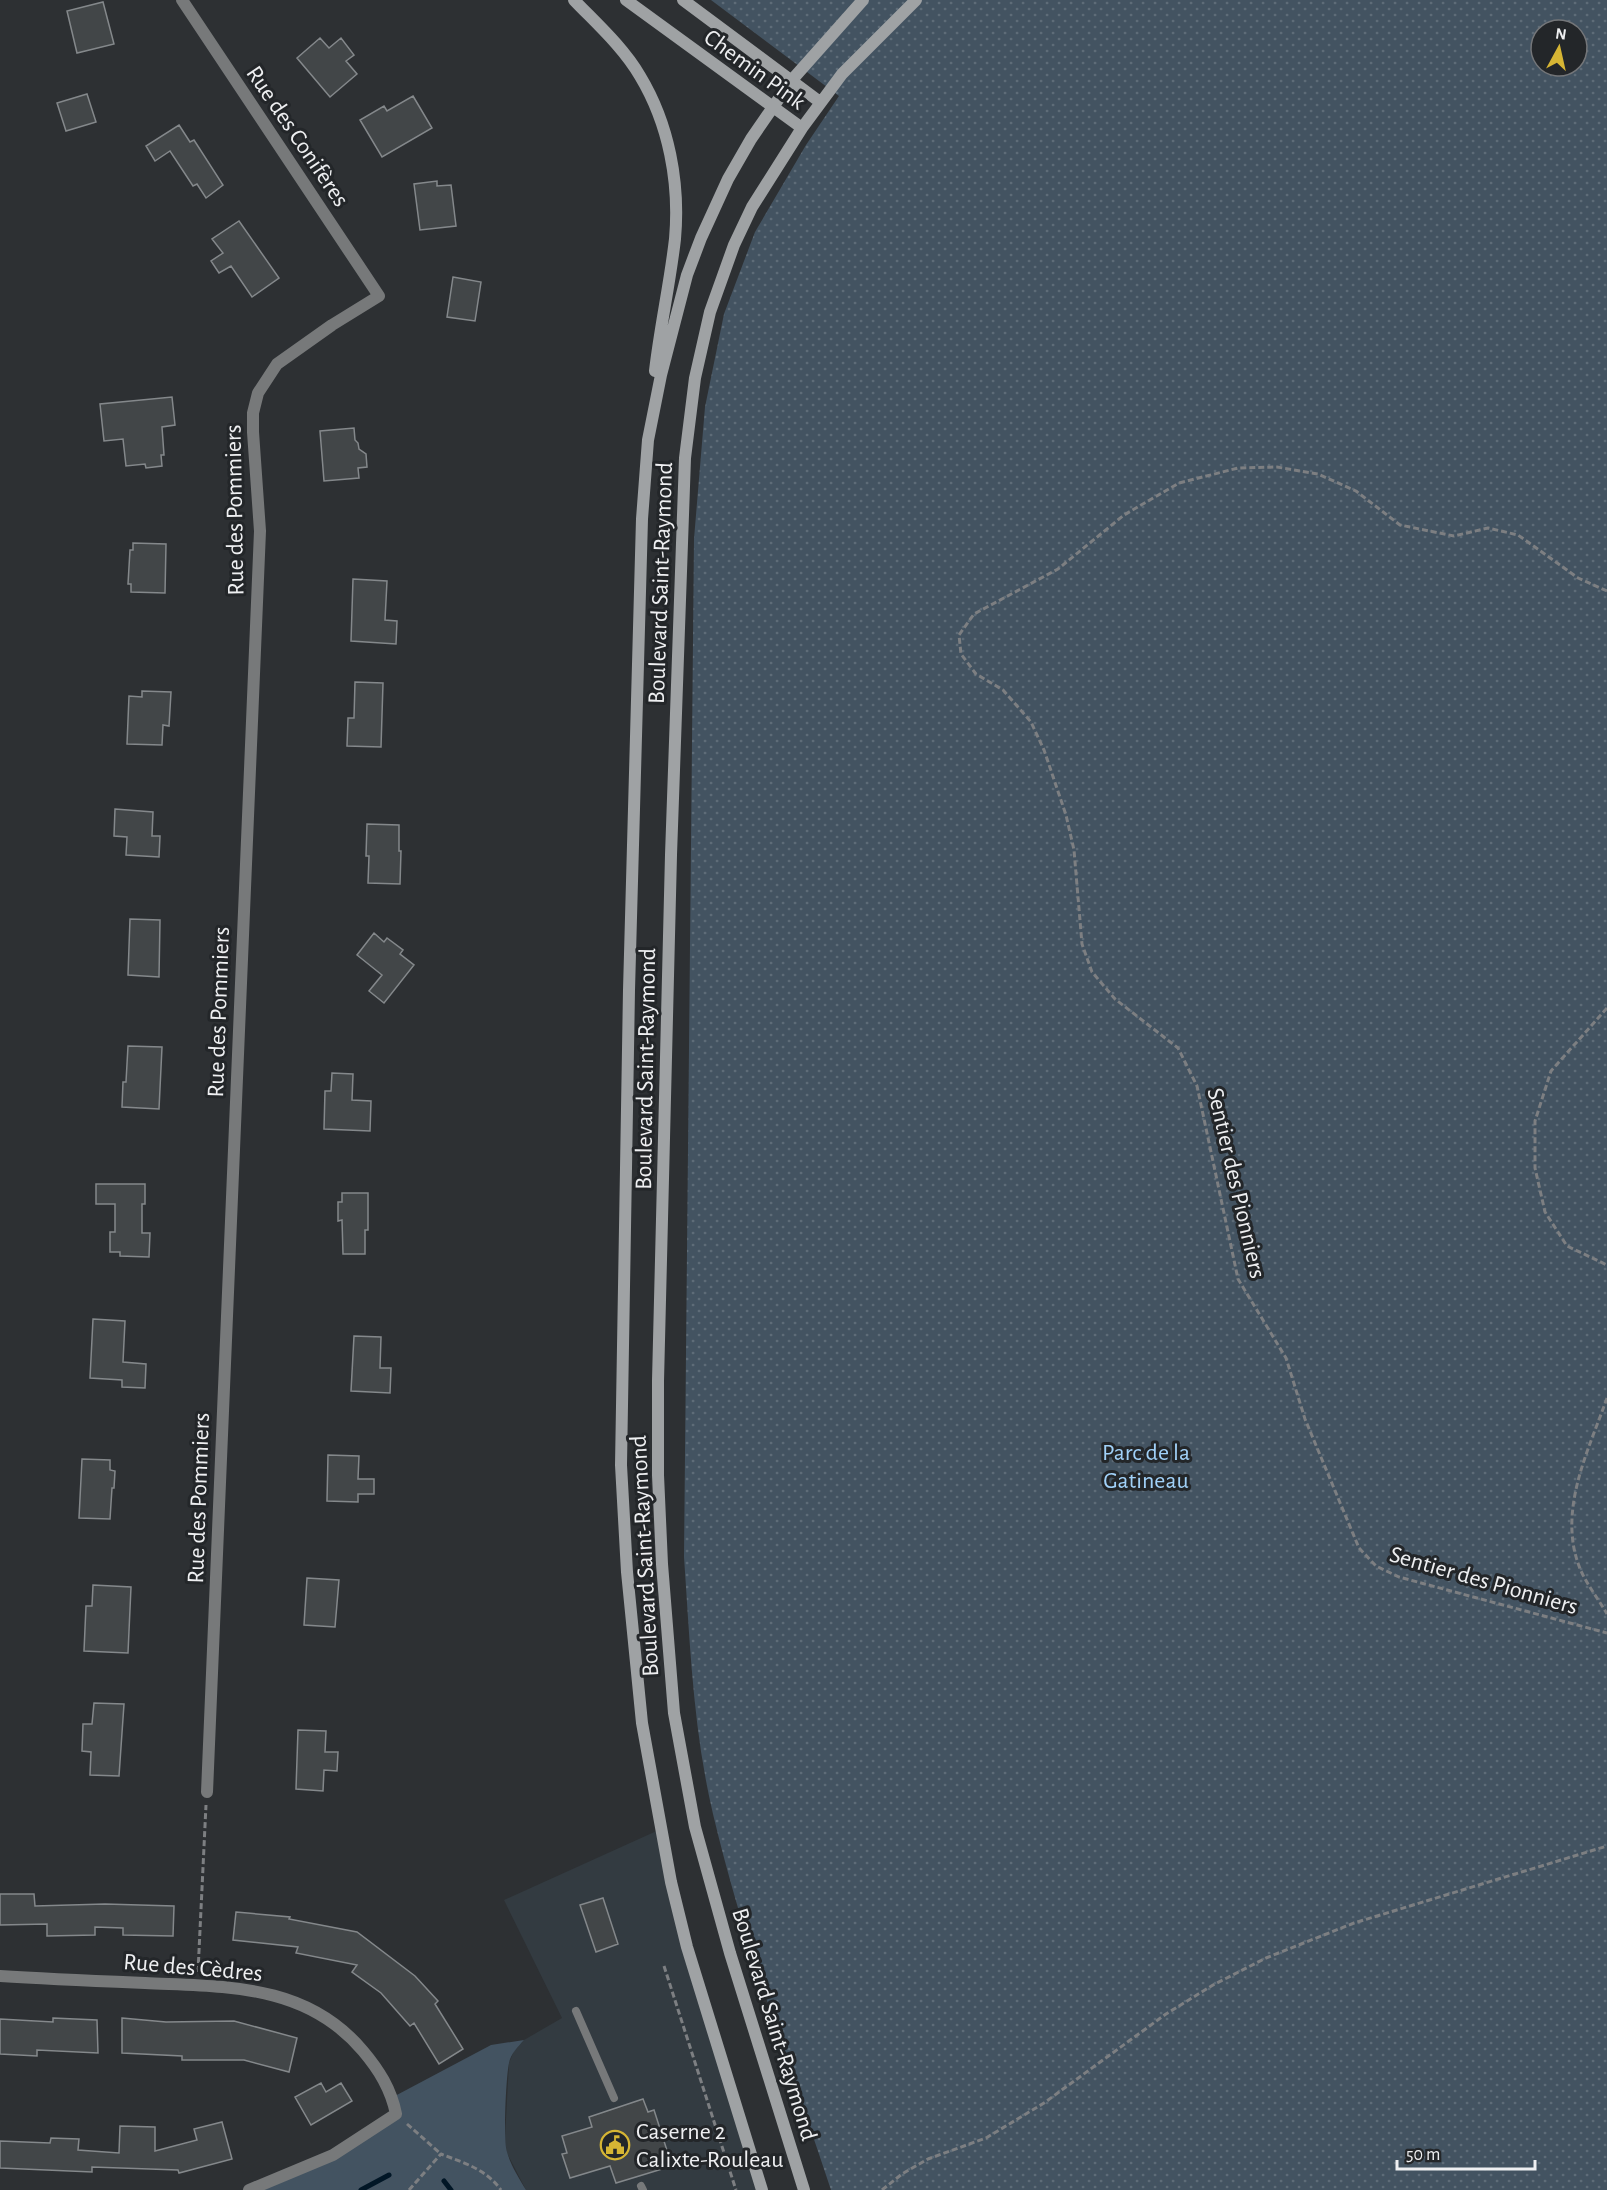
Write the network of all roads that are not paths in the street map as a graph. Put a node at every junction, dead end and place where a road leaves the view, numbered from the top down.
1 (182, 0) edge
2 (574, 0) edge
3 (626, 0) edge
4 (683, 0) edge
5 (863, 0) edge
6 (916, 0) edge
7 (791, 81) junction
8 (820, 102) junction
9 (773, 108) junction
10 (802, 128) junction
11 (379, 296) joint
12 (648, 440) junction
13 (207, 1792) road end
14 (0, 1977) edge
15 (576, 2011) dead end
16 (614, 2098) dead end
17 (249, 2190) edge
18 (762, 2190) edge
19 (804, 2190) edge

1 - 11 street, Rue des Conifères
2 - 12 main road
3 - 9 main road, Chemin Pink
4 - 7 main road, Chemin Pink
5 - 7 main road, Boulevard Saint-Raymond
6 - 8 main road, Boulevard Saint-Raymond
7 - 8 main road, Chemin Pink
7 - 9 main road, Boulevard Saint-Raymond
8 - 10 main road, Boulevard Saint-Raymond
9 - 10 main road, Chemin Pink
9 - 12 main road, Boulevard Saint-Raymond
10 - 19 main road, Boulevard Saint-Raymond
11 - 13 street, Rue des Pommiers
12 - 18 main road, Boulevard Saint-Raymond
14 - 17 street, Rue des Cèdres
15 - 16 lane

